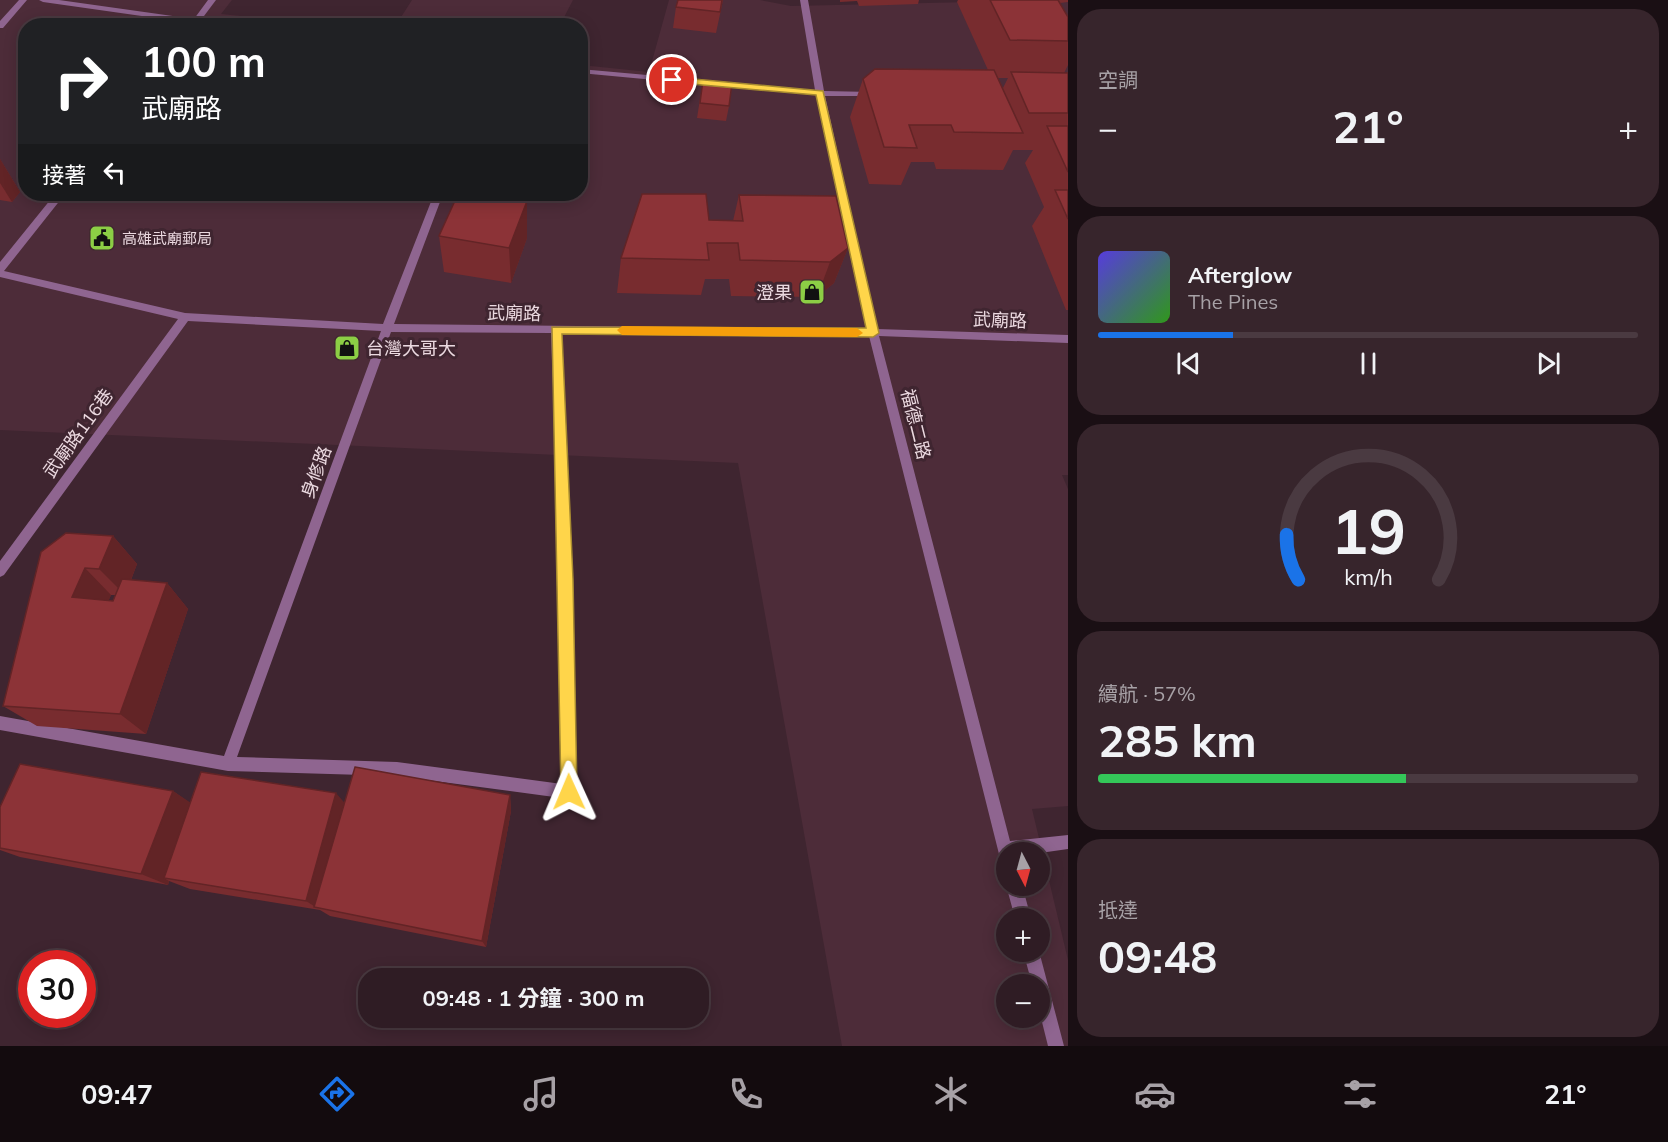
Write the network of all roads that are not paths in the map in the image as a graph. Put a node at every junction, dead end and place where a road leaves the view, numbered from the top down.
1 (23, 0) edge
2 (43, 0) edge
3 (212, 0) edge
4 (804, 0) edge
5 (161, 18) edge
6 (198, 18) edge
7 (0, 26) edge
8 (588, 73) edge
9 (820, 93) junction
10 (876, 94) edge
11 (54, 201) edge
12 (436, 201) edge
13 (0, 269) edge
14 (0, 274) edge
15 (185, 317) junction
16 (387, 328) junction
17 (556, 330) junction
18 (873, 333) junction
19 (1068, 339) edge
20 (0, 571) edge
21 (0, 723) edge
22 (228, 764) junction
23 (1003, 842) edge
24 (1068, 842) edge
25 (1050, 845) edge
26 (1034, 962) edge
27 (1056, 1046) edge

1 - 7 street
2 - 5 street
3 - 6 street
4 - 9 street, 福德二路
8 - 9 street
9 - 10 street
9 - 18 street, 福德二路
11 - 13 street
12 - 16 street, 身修路
14 - 15 street, 武廟路
15 - 16 street, 武廟路
15 - 20 street, 武廟路116巷
16 - 17 street, 武廟路
16 - 22 street, 身修路
17 - 18 street, 武廟路
17 - 22 street
18 - 19 street, 武廟路
18 - 23 street, 福德二路
21 - 22 street
24 - 25 street
26 - 27 street

